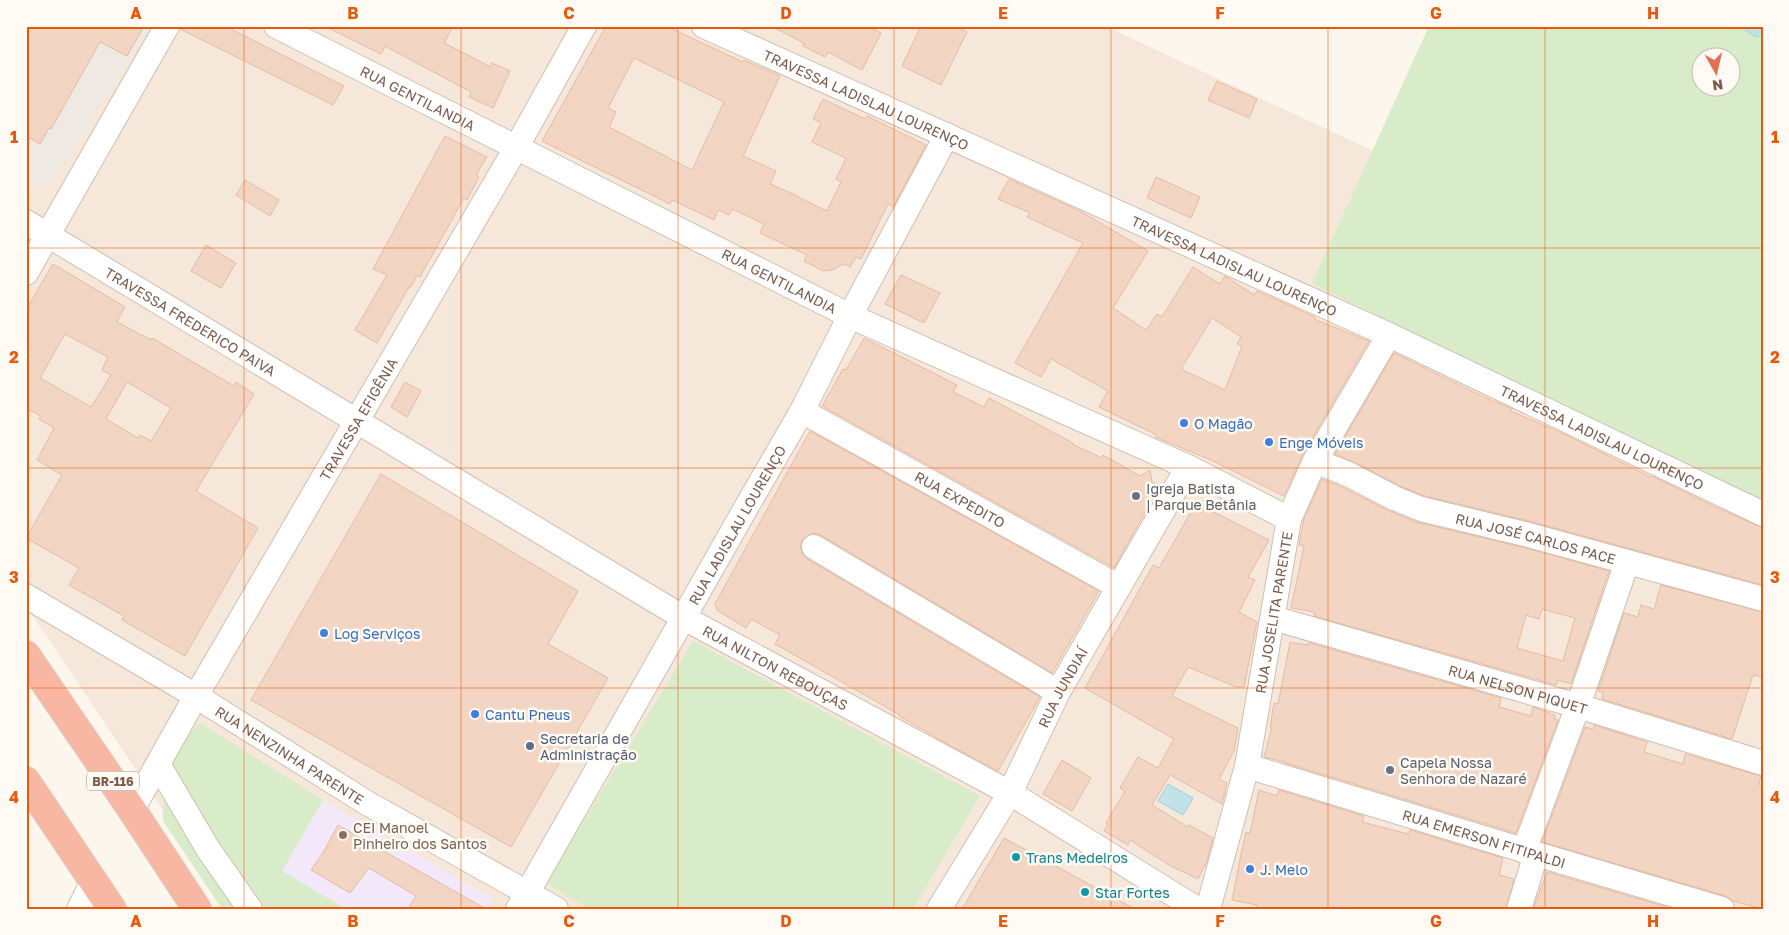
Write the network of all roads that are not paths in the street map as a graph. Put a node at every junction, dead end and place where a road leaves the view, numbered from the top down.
1 (167, 26) edge
2 (276, 26) edge
3 (584, 26) edge
4 (704, 26) edge
5 (946, 135) junction
6 (516, 148) junction
7 (26, 222) edge
8 (49, 235) junction
9 (26, 273) edge
10 (850, 316) junction
11 (1389, 335) junction
12 (802, 411) junction
13 (357, 422) junction
14 (1315, 461) junction
15 (1188, 467) junction
16 (1763, 514) edge
17 (1289, 520) junction
18 (814, 548) dead end
19 (1627, 562) junction
20 (1118, 588) junction
21 (26, 596) edge
22 (1763, 599) edge
23 (684, 618) junction
24 (1273, 618) junction
25 (26, 655) edge
26 (1058, 692) junction
27 (196, 696) junction
28 (1578, 706) junction
29 (1763, 763) edge
30 (158, 764) junction
31 (1246, 766) junction
32 (26, 781) edge
33 (1010, 793) junction
34 (132, 810) junction
35 (1530, 852) junction
36 (94, 881) junction
37 (523, 901) edge
38 (79, 909) edge
39 (112, 909) edge
40 (197, 909) edge
41 (250, 909) edge
42 (556, 909) edge
43 (939, 909) edge
44 (1197, 909) edge
45 (1208, 909) edge
46 (1519, 909) edge
47 (1722, 909) edge

1 - 8 street
2 - 6 street, RUA GENTILANDIA
3 - 6 street, TRAVESSA EFIGÊNIA
4 - 5 street, TRAVESSA LADISLAU LOURENÇO
5 - 10 street, RUA LADISLAU LOURENÇO
5 - 11 street, TRAVESSA LADISLAU LOURENÇO
6 - 10 street, RUA GENTILANDIA
6 - 13 street, TRAVESSA EFIGÊNIA
7 - 8 street, TRAVESSA FREDERICO PAIVA
8 - 9 street
8 - 13 street, TRAVESSA FREDERICO PAIVA
10 - 12 street, RUA LADISLAU LOURENÇO
10 - 15 street, RUA GENTILANDIA
11 - 14 street, RUA JOSELITA PARENTE
11 - 16 street, TRAVESSA LADISLAU LOURENÇO
12 - 20 street, RUA EXPEDITO
12 - 23 street, RUA LADISLAU LOURENÇO
13 - 23 street, RUA NILTON REBOUÇAS
13 - 27 street, TRAVESSA EFIGÊNIA
14 - 17 street, RUA JOSELITA PARENTE
14 - 19 street, RUA JOSÉ CARLOS PACE
15 - 17 street, RUA GENTILANDIA
15 - 20 street, RUA JUNDIAÍ
17 - 24 street, RUA JOSELITA PARENTE
18 - 26 street
19 - 22 street, RUA JOSÉ CARLOS PACE
19 - 28 street
20 - 26 street, RUA JUNDIAÍ
21 - 27 street, RUA NENZINHA PARENTE
23 - 33 street, RUA NILTON REBOUÇAS
23 - 37 street, RUA LADISLAU LOURENÇO
24 - 28 street, RUA NELSON PIQUET
24 - 31 street, RUA JOSELITA PARENTE
25 - 34 highway, BR-116
26 - 33 street, RUA JUNDIAÍ
27 - 30 street, TRAVESSA EFIGÊNIA
27 - 37 street, RUA NENZINHA PARENTE
28 - 29 street, RUA NELSON PIQUET
28 - 35 street
30 - 34 street, TRAVESSA EFIGÊNIA
30 - 41 street
31 - 35 street, RUA EMERSON FITIPALDI
31 - 45 street, RUA JOSELITA PARENTE
32 - 36 highway
33 - 43 street, RUA JUNDIAÍ
33 - 44 street, RUA NILTON REBOUÇAS
34 - 40 highway, BR-116
35 - 46 street
35 - 47 street, RUA EMERSON FITIPALDI
36 - 38 street
36 - 39 highway
37 - 42 street, RUA NENZINHA PARENTE

